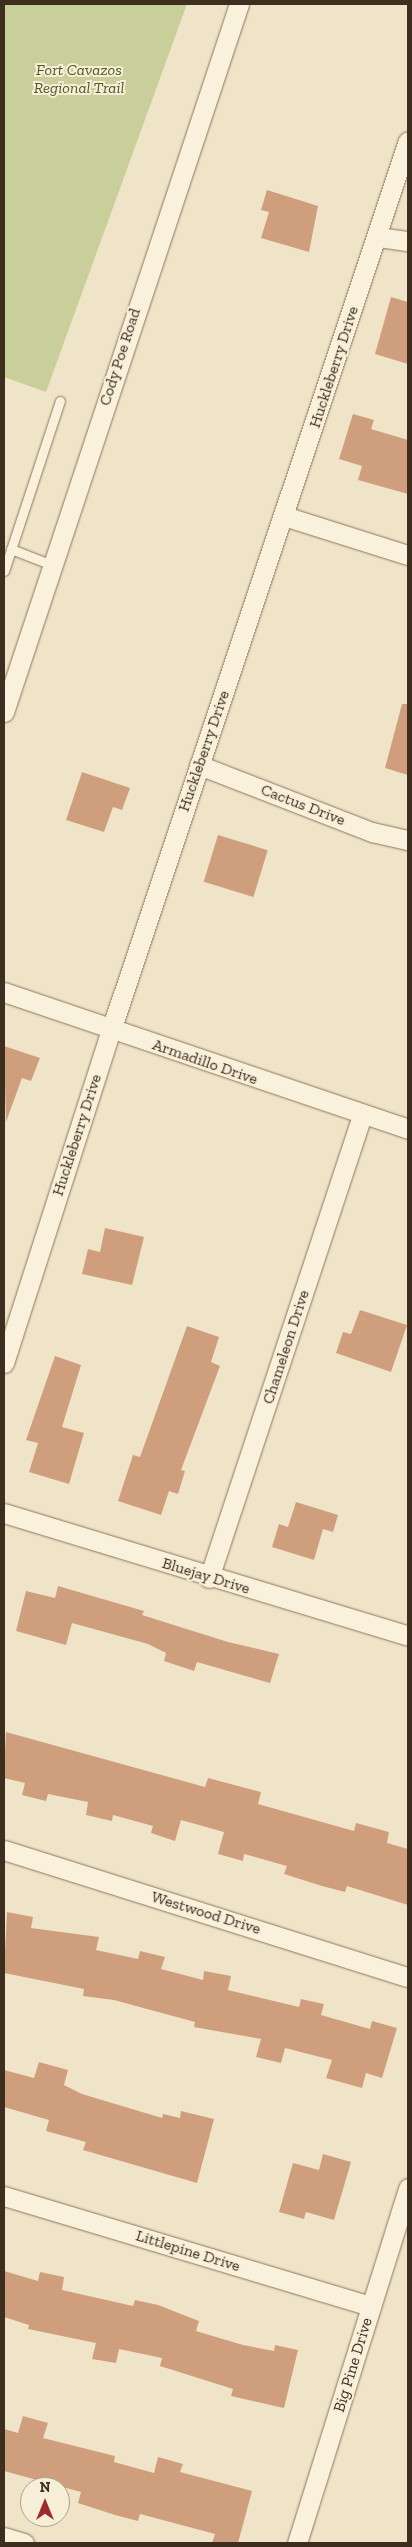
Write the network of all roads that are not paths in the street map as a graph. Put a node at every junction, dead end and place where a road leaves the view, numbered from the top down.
1 (239, 4) edge
2 (408, 140) edge
3 (378, 237) junction
4 (408, 241) edge
5 (60, 401) dead end
6 (284, 516) junction
7 (11, 550) junction
8 (408, 555) edge
9 (52, 565) junction
10 (4, 570) edge
11 (4, 712) edge
12 (199, 765) junction
13 (408, 840) edge
14 (4, 992) edge
15 (111, 1030) junction
16 (362, 1116) junction
17 (408, 1129) edge
18 (4, 1362) edge
19 (4, 1513) edge
20 (209, 1578) junction
21 (408, 1636) edge
22 (4, 1850) edge
23 (408, 1977) edge
24 (408, 2188) edge
25 (4, 2196) edge
26 (371, 2306) junction
27 (4, 2537) edge
28 (24, 2543) edge
29 (297, 2543) edge

1 - 9 street, Cody Poe Road
2 - 3 street, Huckleberry Drive
3 - 4 street
3 - 6 street, Huckleberry Drive
5 - 7 lane
6 - 8 street
6 - 12 street, Huckleberry Drive
7 - 9 lane
7 - 10 lane
9 - 11 street, Cody Poe Road
12 - 13 street, Cactus Drive
12 - 15 street, Huckleberry Drive
14 - 15 street, Armadillo Drive
15 - 16 street, Armadillo Drive
15 - 18 street, Huckleberry Drive
16 - 17 street, Armadillo Drive
16 - 20 street, Chameleon Drive
19 - 20 street, Bluejay Drive
20 - 21 street, Bluejay Drive
22 - 23 street, Westwood Drive
24 - 26 street, Big Pine Drive
25 - 26 street, Littlepine Drive
26 - 29 street, Big Pine Drive
27 - 28 street

